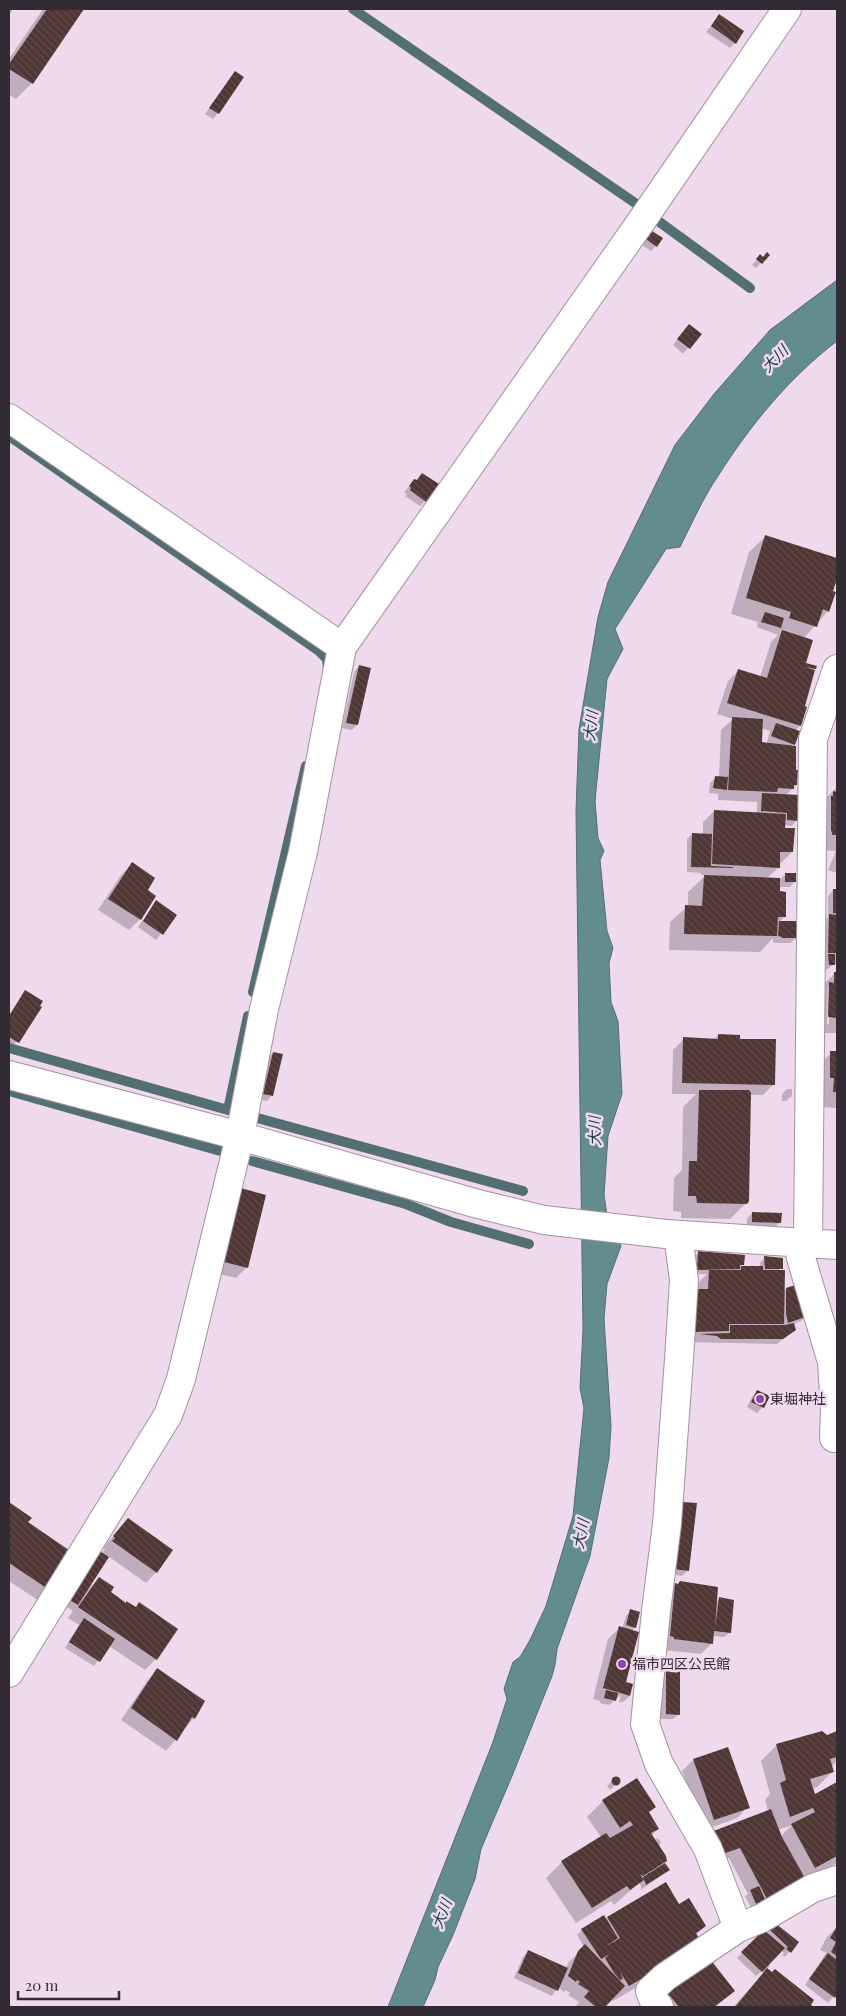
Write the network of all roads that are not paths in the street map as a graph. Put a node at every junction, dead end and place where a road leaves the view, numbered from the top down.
1 (787, 9) edge
2 (9, 418) edge
3 (342, 647) junction
4 (837, 669) edge
5 (9, 1075) edge
6 (240, 1136) junction
7 (668, 1234) junction
8 (804, 1242) junction
9 (837, 1245) edge
10 (834, 1438) dead end
11 (9, 1673) edge
12 (837, 1880) edge
13 (738, 1928) junction
14 (659, 2007) edge

1 - 3 street
2 - 3 street
3 - 6 street
4 - 8 street
5 - 6 street
6 - 7 street
6 - 11 street
7 - 8 street
7 - 13 street
8 - 9 street
8 - 10 street
12 - 13 street
13 - 14 street

